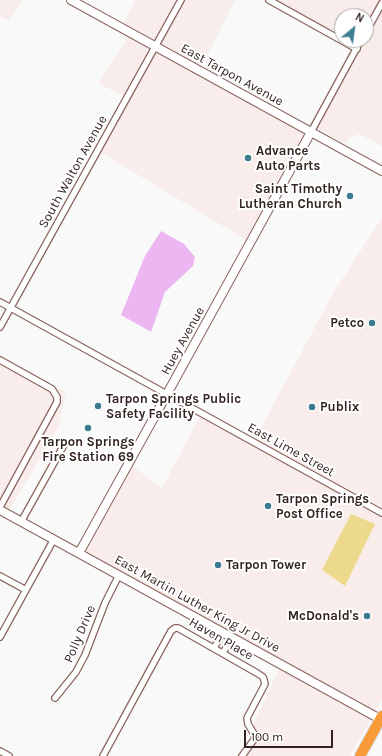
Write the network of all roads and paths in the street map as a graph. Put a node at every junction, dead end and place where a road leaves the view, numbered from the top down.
1 (71, 0) edge
2 (181, 0) edge
3 (269, 0) edge
4 (382, 3) edge
5 (374, 18) edge
6 (155, 47) junction
7 (357, 49) joint
8 (311, 132) junction
9 (382, 171) edge
10 (0, 302) edge
11 (10, 308) junction
12 (0, 327) edge
13 (0, 360) edge
14 (167, 394) junction
15 (65, 443) dead end
16 (0, 509) edge
17 (382, 513) edge
18 (22, 522) junction
19 (54, 539) junction
20 (79, 552) junction
21 (119, 575) junction
22 (0, 576) edge
23 (26, 590) junction
24 (223, 632) junction
25 (1, 635) edge
26 (232, 637) junction
27 (214, 648) junction
28 (223, 653) junction
29 (55, 698) dead end
30 (382, 719) edge
31 (0, 751) edge
32 (8, 756) edge
33 (103, 756) edge
34 (242, 756) edge
35 (360, 756) edge

1 - 6 street, East Tarpon Avenue
2 - 6 street, South Walton Avenue
3 - 7 street
4 - 5 street
6 - 8 street, East Tarpon Avenue
6 - 11 street, South Walton Avenue
7 - 8 street
8 - 9 street, East Tarpon Avenue
8 - 14 street, Huey Avenue
10 - 11 street, East Lime Street
11 - 12 street, South Walton Avenue
11 - 14 street, East Lime Street
13 - 16 street
14 - 17 street, East Lime Street
14 - 20 street, Huey Avenue
15 - 18 street
16 - 18 street, East Martin Luther King Jr Drive
18 - 19 street, East Martin Luther King Jr Drive
19 - 20 street, East Martin Luther King Jr Drive
19 - 23 street
20 - 21 street, East Martin Luther King Jr Drive
21 - 24 street, East Martin Luther King Jr Drive
21 - 29 street, Polly Drive
22 - 23 street
23 - 25 street
24 - 26 street, East Martin Luther King Jr Drive
24 - 27 street
26 - 28 street
26 - 30 street, East Martin Luther King Jr Drive
27 - 28 street, Haven Place
27 - 33 street, Haven Place
28 - 34 street, Haven Place
30 - 35 highway
31 - 32 street

